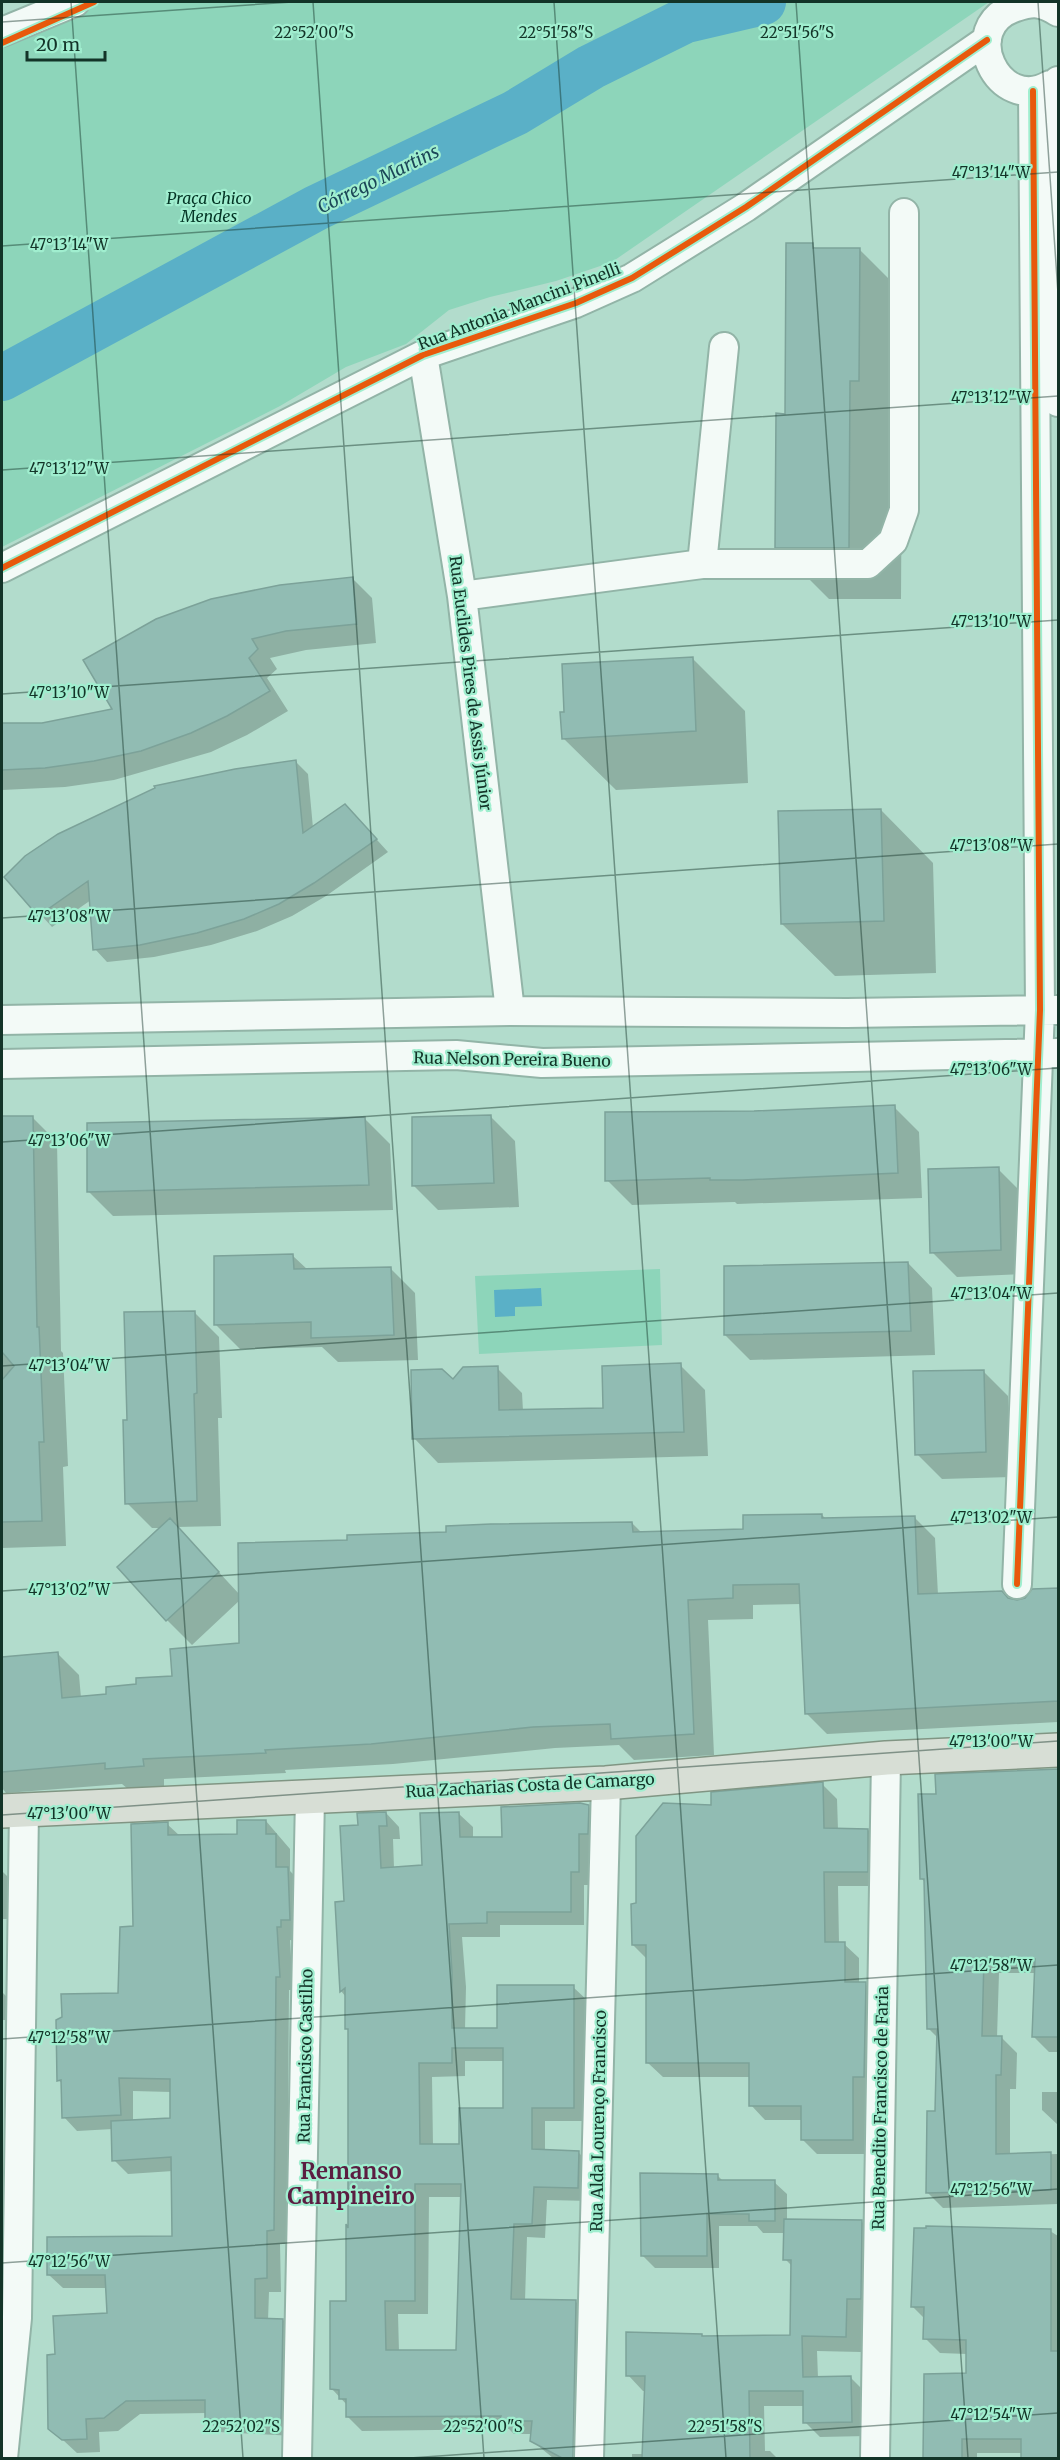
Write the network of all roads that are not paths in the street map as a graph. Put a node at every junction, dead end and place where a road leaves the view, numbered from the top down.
1 (75, 2) edge
2 (29, 10) edge
3 (1059, 12) edge
4 (2, 32) edge
5 (987, 40) junction
6 (1050, 84) edge
7 (904, 213) dead end
8 (724, 347) dead end
9 (423, 355) junction
10 (1059, 402) edge
11 (702, 564) junction
12 (2, 568) edge
13 (462, 596) junction
14 (1049, 1010) edge
15 (510, 1011) junction
16 (2, 1020) edge
17 (1048, 1052) edge
18 (2, 1064) edge
19 (1017, 1584) dead end
20 (1059, 1750) edge
21 (886, 1758) junction
22 (606, 1783) junction
23 (310, 1797) junction
24 (13, 1811) edge
25 (3, 2458) edge
26 (297, 2458) edge
27 (589, 2458) edge
28 (875, 2458) edge

1 - 2 street
2 - 4 street
3 - 5 street
5 - 6 street
5 - 9 street, Rua Antonia Mancini Pinelli
6 - 10 street
6 - 14 street
7 - 11 street
8 - 11 street
9 - 12 street, Rua Antonia Mancini Pinelli
9 - 13 street, Rua Euclides Pires de Assis Júnior
11 - 13 street
13 - 15 street, Rua Euclides Pires de Assis Júnior
14 - 15 street
14 - 17 street
15 - 16 street
17 - 18 street, Rua Nelson Pereira Bueno
17 - 19 street
20 - 21 main road, Rua Zacharias Costa de Camargo
21 - 22 main road, Rua Zacharias Costa de Camargo
21 - 28 street, Rua Benedito Francisco de Faria
22 - 23 main road, Rua Zacharias Costa de Camargo
22 - 27 street, Rua Alda Lourenço Francisco
23 - 24 main road, Rua Zacharias Costa de Camargo
23 - 26 street, Rua Francisco Castilho
24 - 25 street

